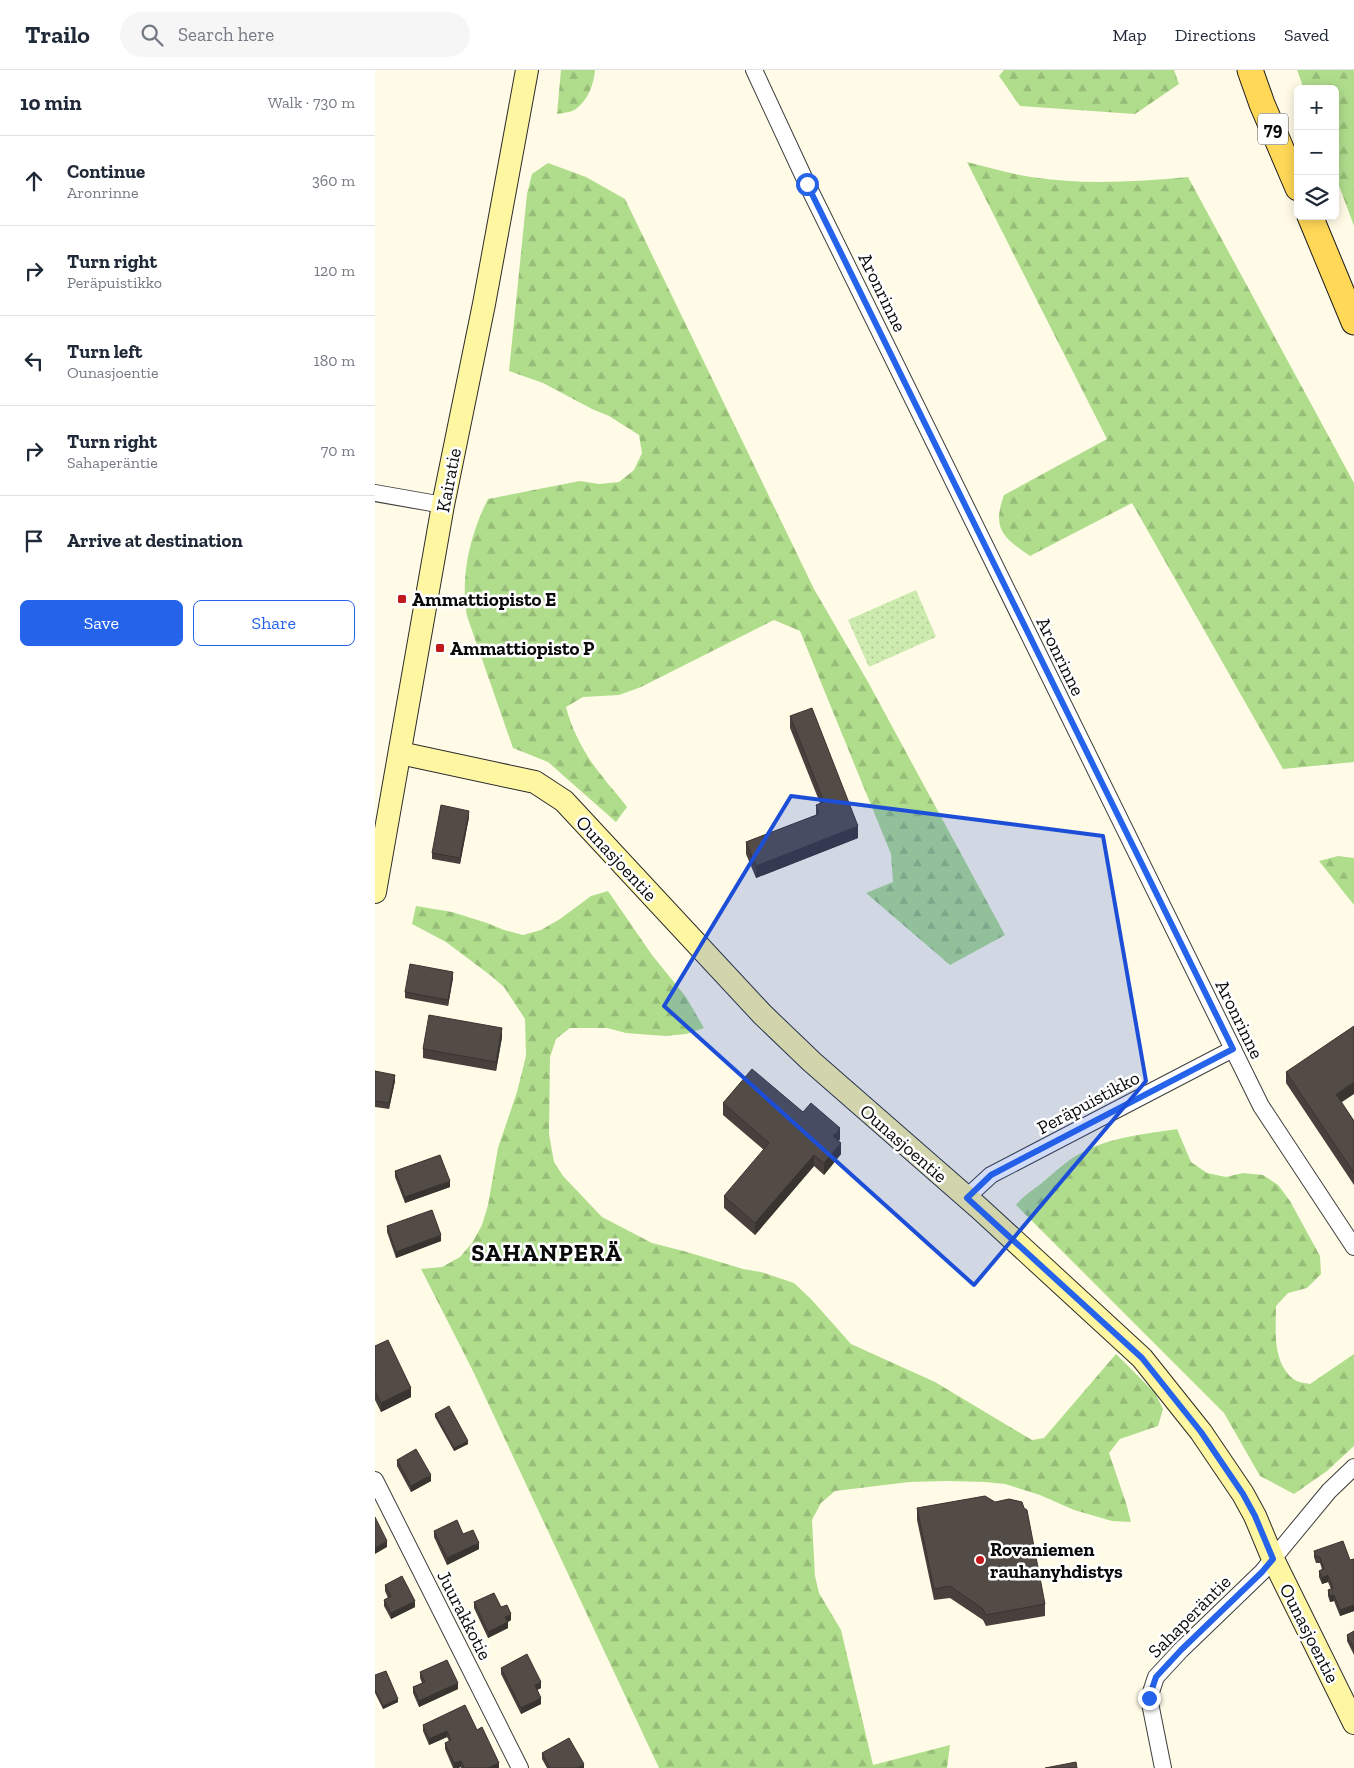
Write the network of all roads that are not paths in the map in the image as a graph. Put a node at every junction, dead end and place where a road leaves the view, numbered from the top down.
1 (527, 70) edge
2 (754, 70) edge
3 (1250, 70) edge
4 (1294, 179) edge
5 (1312, 220) edge
6 (1354, 322) edge
7 (375, 493) edge
8 (443, 505) junction
9 (400, 753) junction
10 (375, 892) edge
11 (1233, 1049) junction
12 (967, 1198) junction
13 (1354, 1247) edge
14 (1354, 1467) edge
15 (375, 1480) edge
16 (1273, 1559) junction
17 (1354, 1723) edge
18 (520, 1768) edge
19 (1163, 1768) edge

1 - 8 street, Kairatie
2 - 11 street, Aronrinne
3 - 4 main road, 79
5 - 6 main road
7 - 8 street
8 - 9 street, Kairatie
9 - 10 street, Kairatie
9 - 12 street, Ounasjoentie
11 - 12 street, Peräpuistikko
11 - 13 street, Aronrinne
12 - 16 street, Ounasjoentie
14 - 16 street, Sahaperäntie
15 - 18 street, Juurakkotie
16 - 17 street, Ounasjoentie
16 - 19 street, Sahaperäntie

